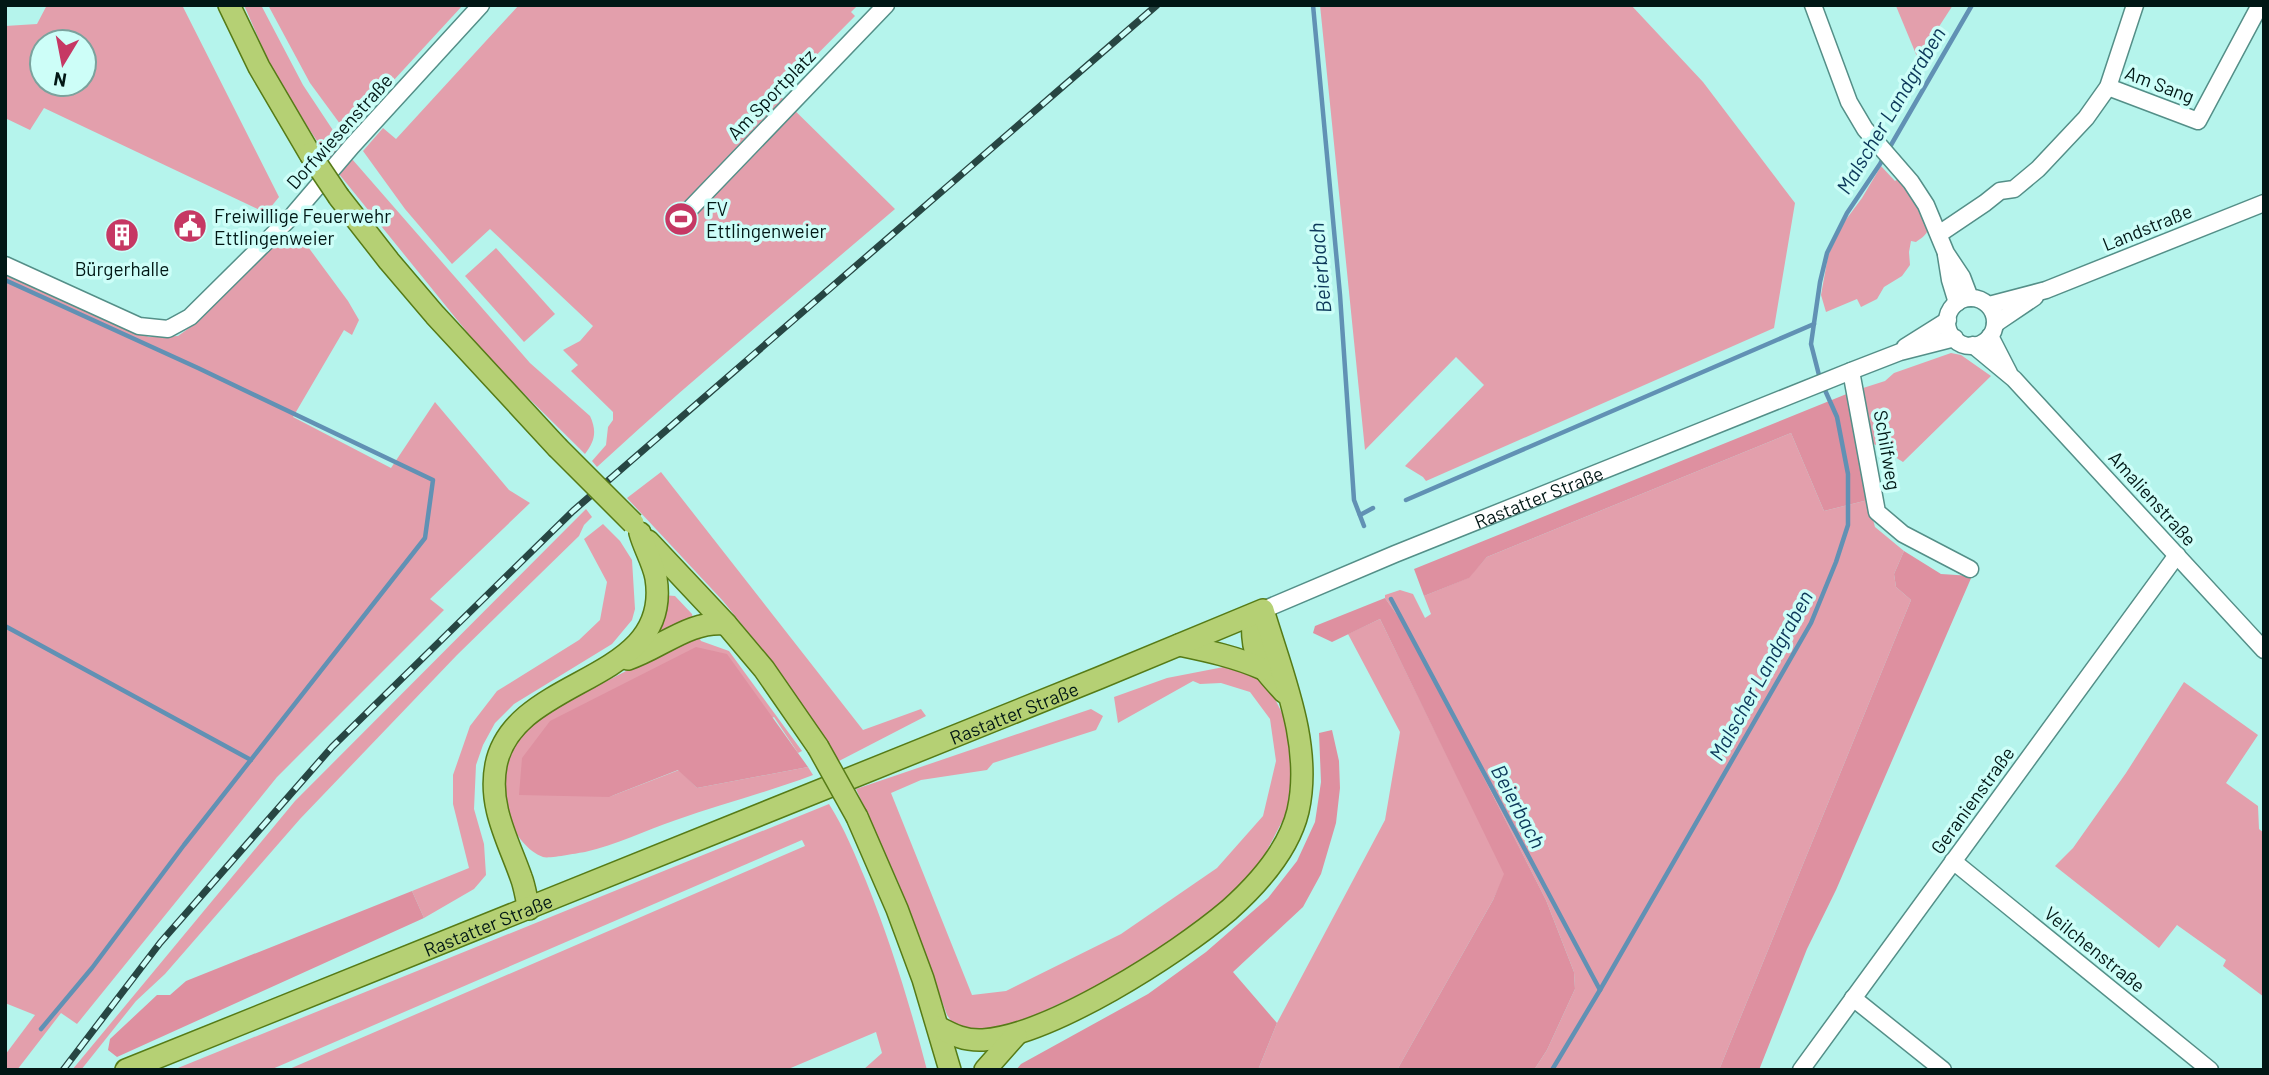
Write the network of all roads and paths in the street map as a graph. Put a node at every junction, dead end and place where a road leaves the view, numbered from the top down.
1 (229, 5) edge
2 (481, 5) edge
3 (886, 5) edge
4 (1813, 5) edge
5 (2135, 5) edge
6 (2260, 5) edge
7 (2108, 87) junction
8 (2264, 202) edge
9 (687, 212) dead end
10 (1939, 234) junction
11 (5, 265) edge
12 (2046, 290) junction
13 (1963, 300) junction
14 (1989, 305) junction
15 (1948, 320) junction
16 (1993, 330) junction
17 (1955, 338) junction
18 (1973, 345) junction
19 (1900, 352) junction
20 (1852, 371) junction
21 (2010, 375) junction
22 (636, 528) junction
23 (2177, 555) junction
24 (1970, 569) dead end
25 (1258, 612) junction
26 (726, 624) junction
27 (1179, 645) junction
28 (2264, 650) edge
29 (611, 664) junction
30 (1263, 669) junction
31 (1288, 696) junction
32 (1953, 861) junction
33 (528, 909) junction
34 (1853, 998) junction
35 (938, 1027) junction
36 (1016, 1035) junction
37 (126, 1070) edge
38 (950, 1070) edge
39 (985, 1070) edge
40 (1801, 1070) edge
41 (1943, 1070) edge
42 (2210, 1070) edge

1 - 22 main road, bridge
2 - 11 street, Dorfwiesenstraße
3 - 9 street, Am Sportplatz
4 - 10 street
5 - 7 street
6 - 7 street, Am Sang
7 - 10 street
8 - 12 street, Landstraße
10 - 13 street
12 - 14 street, Landstraße
12 - 16 street, Landstraße
13 - 14 street
13 - 15 street
14 - 16 street
15 - 17 street
15 - 19 street, Rastatter Straße
16 - 18 street
16 - 21 street, Amalienstraße
17 - 18 street
17 - 19 street, Rastatter Straße
18 - 21 street, Amalienstraße
19 - 20 street, Rastatter Straße
20 - 24 street, Schilfweg
20 - 25 street, Rastatter Straße
21 - 23 street, Amalienstraße
22 - 26 main road
22 - 29 main road
23 - 28 street, Amalienstraße
23 - 32 street, Geranienstraße
25 - 27 main road, Rastatter Straße
25 - 30 main road
25 - 31 main road
26 - 29 main road
26 - 35 main road, bridge
27 - 30 main road
27 - 33 main road, Rastatter Straße
29 - 33 main road
30 - 31 main road
31 - 36 main road
32 - 34 street, Geranienstraße
32 - 42 street, Veilchenstraße
33 - 37 main road, Rastatter Straße
34 - 40 street, Geranienstraße
34 - 41 street
35 - 36 main road
35 - 38 main road
36 - 39 main road

